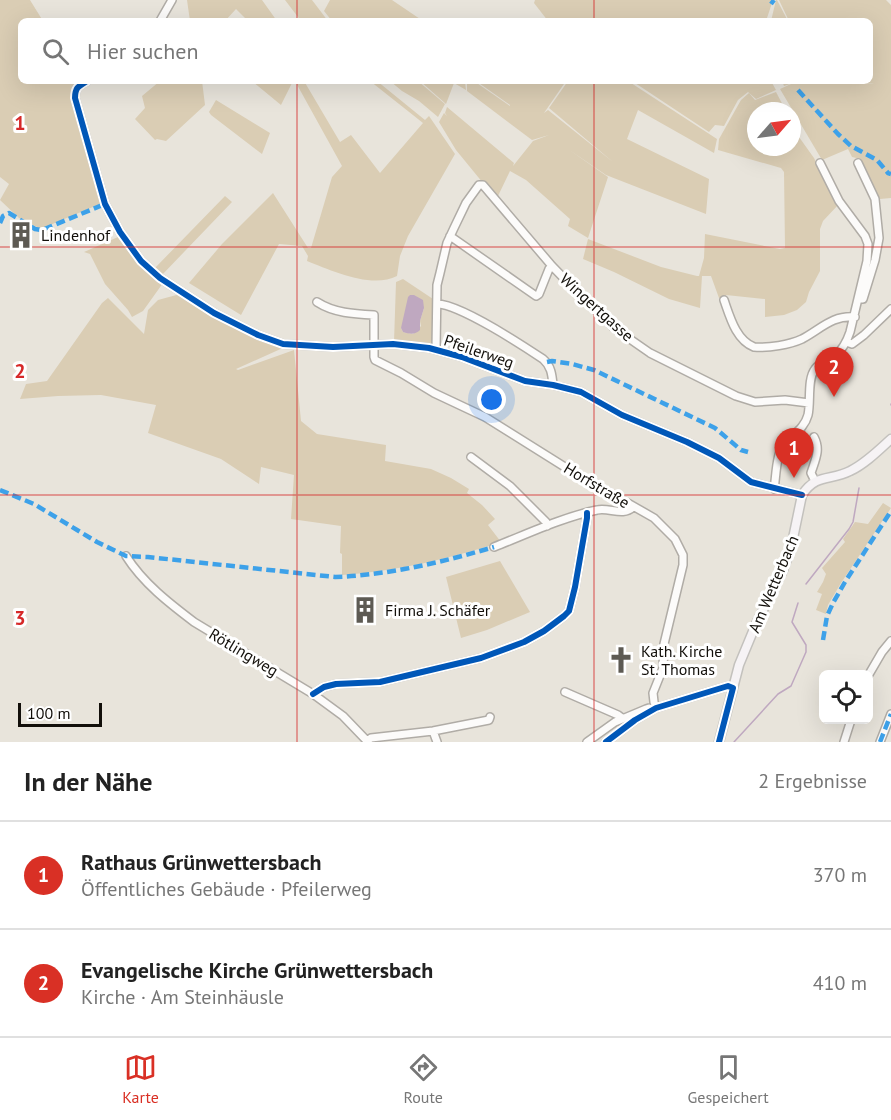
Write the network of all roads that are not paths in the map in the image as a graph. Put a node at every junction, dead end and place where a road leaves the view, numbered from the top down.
1 (172, 0) edge
2 (162, 18) edge
3 (83, 84) edge
4 (820, 163) dead end
5 (858, 163) dead end
6 (450, 236) junction
7 (552, 266) junction
8 (724, 300) dead end
9 (858, 300) junction
10 (317, 302) dead end
11 (437, 304) junction
12 (891, 309) edge
13 (855, 316) junction
14 (846, 342) junction
15 (374, 344) junction
16 (436, 349) junction
17 (553, 385) junction
18 (809, 403) junction
19 (814, 437) dead end
20 (891, 439) edge
21 (471, 457) dead end
22 (815, 481) junction
23 (774, 489) junction
24 (802, 495) junction
25 (633, 507) junction
26 (587, 513) junction
27 (547, 526) junction
28 (494, 547) dead end
29 (126, 556) dead end
30 (891, 640) edge
31 (872, 670) edge
32 (733, 688) junction
33 (565, 692) dead end
34 (314, 693) junction
35 (653, 709) junction
36 (891, 714) edge
37 (490, 717) dead end
38 (622, 718) junction
39 (850, 724) edge
40 (433, 731) junction
41 (368, 741) edge
42 (437, 742) edge
43 (587, 742) edge
44 (606, 742) edge
45 (719, 742) edge
46 (844, 742) edge
47 (880, 742) edge

1 - 2 street
3 - 15 street, Pfeilerweg
4 - 9 street
5 - 9 street
6 - 7 street
6 - 7 street, Wingertgasse
6 - 11 street
7 - 18 street, Wingertgasse
8 - 13 street
9 - 13 street
10 - 15 street
11 - 16 street
11 - 17 street
12 - 14 street
13 - 14 street
14 - 18 street
15 - 16 street, Pfeilerweg
15 - 25 street, Horfstraße
16 - 17 street, Pfeilerweg
17 - 23 street, Pfeilerweg
18 - 23 street
19 - 22 street
20 - 22 main road
21 - 27 street
22 - 24 main road
23 - 24 street, Pfeilerweg
24 - 32 main road, Am Wetterbach
25 - 26 street
25 - 35 street, Horfstraße
26 - 27 street
26 - 34 street
27 - 28 street
29 - 34 street, Rötlingweg
30 - 31 street
32 - 35 street
32 - 45 main road, Am Wetterbach
33 - 38 street
34 - 41 street, Rötlingweg
35 - 38 street
35 - 44 street
36 - 47 street
37 - 40 street
38 - 43 street
39 - 46 street
40 - 41 street
40 - 42 street

